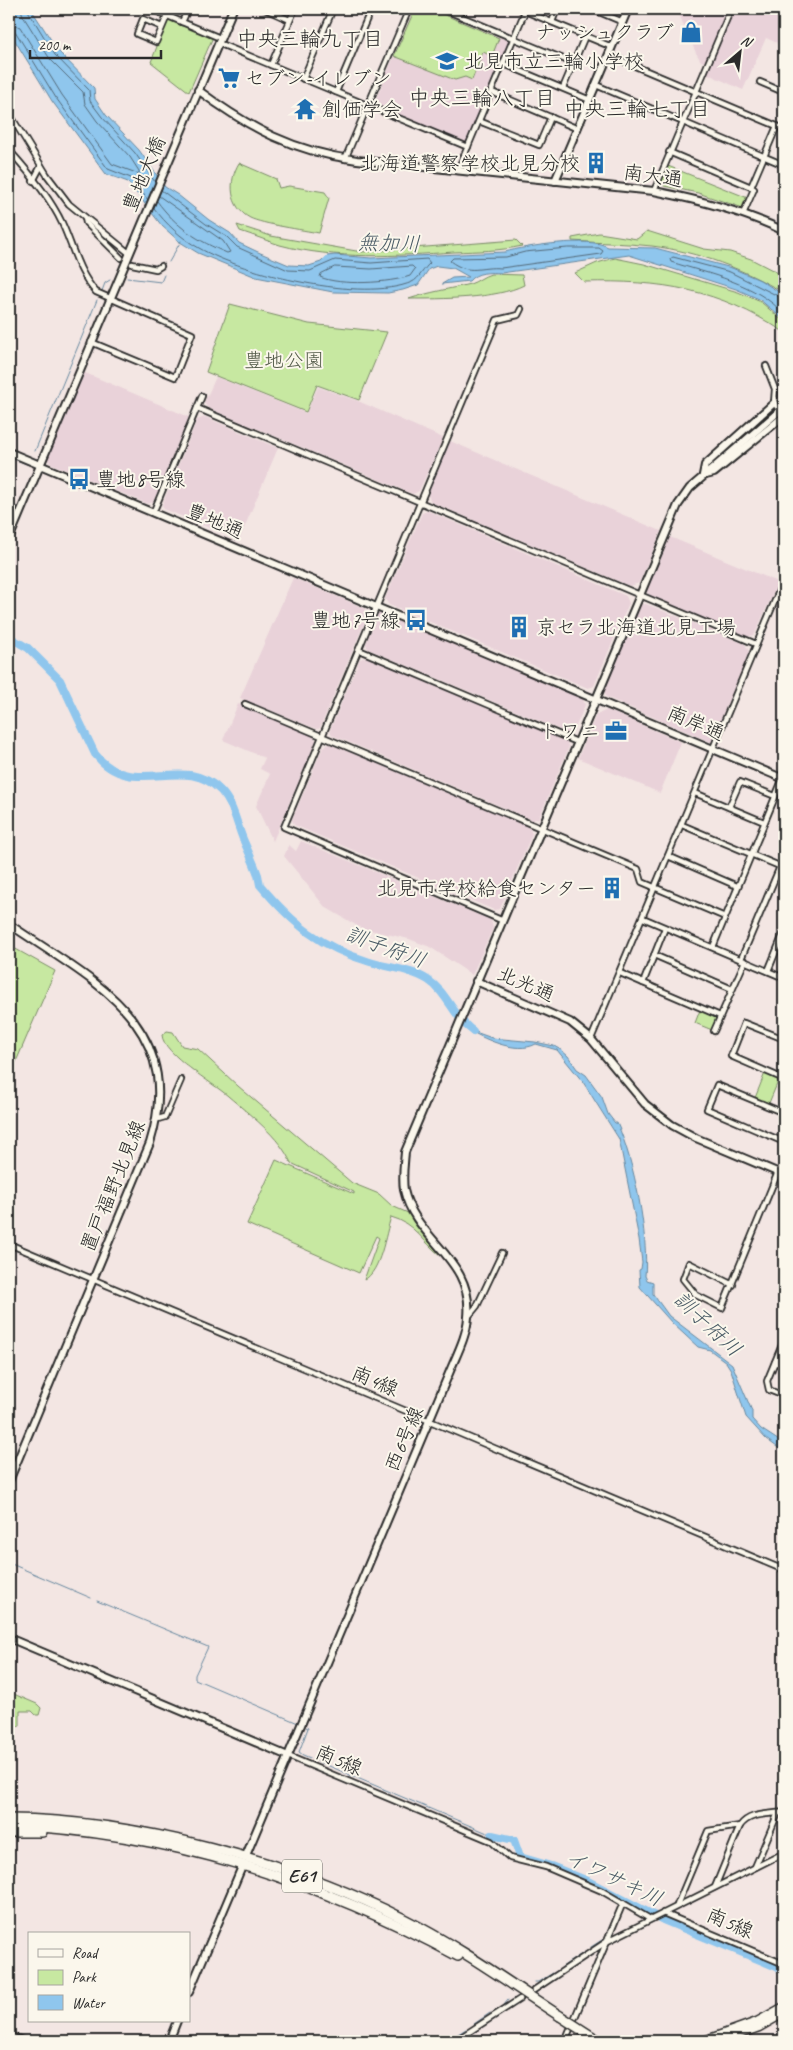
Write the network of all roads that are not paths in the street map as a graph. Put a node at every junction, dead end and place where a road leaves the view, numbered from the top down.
1 (151, 9) edge
2 (188, 9) edge
3 (233, 9) edge
4 (265, 9) edge
5 (295, 9) edge
6 (333, 9) edge
7 (371, 9) edge
8 (409, 9) edge
9 (443, 9) edge
10 (558, 9) edge
11 (592, 9) edge
12 (628, 9) edge
13 (731, 9) edge
14 (524, 10) edge
15 (161, 11) edge
16 (167, 16) junction
17 (290, 20) junction
18 (182, 22) junction
19 (552, 22) junction
20 (623, 22) junction
21 (162, 27) junction
22 (585, 36) junction
23 (514, 39) junction
24 (219, 40) junction
25 (612, 47) junction
26 (609, 55) junction
27 (504, 64) junction
28 (573, 64) junction
29 (271, 65) junction
30 (304, 78) junction
31 (760, 82) dead end
32 (784, 82) edge
33 (596, 85) junction
34 (563, 88) junction
35 (198, 90) junction
36 (336, 92) junction
37 (492, 92) junction
38 (695, 92) junction
39 (590, 100) junction
40 (368, 106) junction
41 (9, 113) edge
42 (551, 117) junction
43 (479, 121) junction
44 (682, 122) junction
45 (777, 126) junction
46 (578, 129) junction
47 (784, 129) edge
48 (468, 148) junction
49 (9, 150) edge
50 (669, 152) junction
51 (764, 156) junction
52 (345, 159) junction
53 (784, 165) edge
54 (41, 166) junction
55 (458, 170) junction
56 (34, 181) junction
57 (555, 181) junction
58 (751, 187) junction
59 (654, 191) junction
60 (743, 214) junction
61 (85, 217) junction
62 (784, 232) edge
63 (129, 251) junction
64 (121, 258) dead end
65 (132, 264) dead end
66 (161, 266) dead end
67 (110, 299) junction
68 (521, 309) dead end
69 (91, 342) junction
70 (766, 366) dead end
71 (202, 396) dead end
72 (197, 408) junction
73 (781, 410) edge
74 (9, 452) edge
75 (40, 466) junction
76 (703, 476) junction
77 (420, 503) junction
78 (153, 513) junction
79 (9, 539) edge
80 (784, 579) edge
81 (639, 595) junction
82 (377, 607) junction
83 (756, 644) junction
84 (359, 650) junction
85 (595, 698) junction
86 (245, 704) dead end
87 (321, 738) junction
88 (577, 742) junction
89 (713, 748) junction
90 (783, 778) edge
91 (695, 793) junction
92 (775, 796) junction
93 (729, 807) junction
94 (764, 822) junction
95 (682, 825) junction
96 (541, 828) junction
97 (751, 854) junction
98 (668, 856) junction
99 (784, 857) edge
100 (782, 867) edge
101 (737, 886) junction
102 (655, 888) junction
103 (725, 917) junction
104 (643, 918) junction
105 (501, 920) junction
106 (9, 924) edge
107 (665, 928) junction
108 (784, 932) edge
109 (712, 947) junction
110 (654, 955) junction
111 (743, 960) junction
112 (768, 971) junction
113 (620, 973) junction
114 (784, 978) edge
115 (476, 981) junction
116 (643, 983) junction
117 (732, 990) junction
118 (720, 1016) junction
119 (714, 1031) dead end
120 (592, 1039) junction
121 (784, 1039) edge
122 (784, 1079) edge
123 (181, 1080) dead end
124 (784, 1114) edge
125 (158, 1119) junction
126 (784, 1142) edge
127 (782, 1173) edge
128 (9, 1244) edge
129 (502, 1253) dead end
130 (94, 1280) junction
131 (732, 1285) junction
132 (468, 1317) junction
133 (784, 1340) edge
134 (775, 1362) junction
135 (784, 1366) edge
136 (784, 1396) edge
137 (429, 1421) junction
138 (9, 1481) edge
139 (784, 1570) edge
140 (9, 1638) edge
141 (288, 1756) junction
142 (784, 1812) edge
143 (778, 1813) junction
144 (9, 1815) edge
145 (9, 1819) edge
146 (39, 1819) junction
147 (9, 1825) edge
148 (740, 1826) junction
149 (9, 1832) edge
150 (110, 1835) junction
151 (247, 1853) dead end
152 (784, 1853) edge
153 (755, 1867) junction
154 (241, 1868) dead end
155 (715, 1887) junction
156 (623, 1902) junction
157 (677, 1905) junction
158 (663, 1913) junction
159 (653, 1917) junction
160 (606, 1942) junction
161 (784, 1964) edge
162 (190, 1990) edge
163 (534, 1990) dead end
164 (520, 1999) dead end
165 (539, 2002) junction
166 (784, 2007) edge
167 (784, 2012) edge
168 (177, 2022) edge
169 (9, 2034) edge
170 (25, 2041) edge
171 (169, 2041) edge
172 (456, 2041) edge
173 (565, 2041) edge
174 (599, 2041) edge
175 (704, 2041) edge
176 (720, 2041) edge

1 - 15 street
2 - 18 street
3 - 24 street
4 - 17 street
5 - 17 street
6 - 30 street
7 - 36 street
8 - 40 street
9 - 23 street
10 - 19 street
11 - 20 street
12 - 20 street
13 - 38 street
14 - 19 street
14 - 23 street
15 - 16 street
16 - 18 street
16 - 21 street
17 - 29 street
18 - 24 street
19 - 22 street
20 - 25 street
21 - 21 street
22 - 25 street
22 - 28 street
23 - 27 street
23 - 28 street
24 - 29 street
24 - 35 street
25 - 26 street
26 - 33 street
26 - 38 street
27 - 34 street
27 - 37 street
28 - 34 street
29 - 30 street
30 - 36 street
31 - 32 street
33 - 39 street
33 - 44 street
34 - 39 street
35 - 52 street, 南大通
35 - 63 street, 豊地大橋
36 - 40 street
37 - 42 street
37 - 43 street
38 - 44 street
38 - 45 street
39 - 46 street
40 - 48 street
40 - 52 street
41 - 54 street
42 - 43 street
42 - 46 street
43 - 48 street
44 - 50 street
44 - 51 street
45 - 47 street
45 - 51 street
46 - 57 street
48 - 55 street
49 - 56 street
50 - 58 street
50 - 59 street
51 - 53 street
51 - 58 street
52 - 55 street, 南大通
54 - 56 street
54 - 61 street
55 - 57 street, 南大通
56 - 67 street
57 - 59 street, 南大通
58 - 60 street
59 - 60 street, 南大通
60 - 62 street, 南大通
61 - 63 street
61 - 64 street
63 - 67 street
65 - 66 street
67 - 69 street
67 - 69 street
68 - 77 street
69 - 75 street
70 - 73 street
71 - 72 street
72 - 77 street
72 - 78 street
73 - 76 street
73 - 76 street
74 - 75 street
75 - 78 street, 豊地通
75 - 79 street
76 - 81 street, 北光通
77 - 81 street
77 - 82 street
78 - 82 street, 豊地通
80 - 83 street
81 - 83 street
81 - 85 street, 北光通
82 - 84 street
82 - 85 street, 豊地通
83 - 89 street
84 - 87 street
84 - 88 street
85 - 88 street, 北光通
85 - 89 street, 南岸通
86 - 87 street
87 - 96 street
87 - 105 street
88 - 96 street, 北光通
89 - 90 street, 南岸通
89 - 91 street
90 - 92 street
91 - 93 street
91 - 95 street
92 - 93 street
92 - 94 street
93 - 94 street
94 - 97 street
95 - 97 street
95 - 98 street
96 - 102 street
96 - 105 street, 北光通
97 - 100 street
97 - 101 street
98 - 101 street
98 - 102 street
99 - 100 street
100 - 111 street
101 - 103 street
102 - 103 street
102 - 104 street
103 - 109 street
104 - 107 street
104 - 113 street
105 - 115 street, 北光通
106 - 125 street, 置戸福野北見線
107 - 109 street
107 - 110 street
108 - 112 street
109 - 111 street
110 - 116 street
110 - 117 street
111 - 112 street
111 - 117 street
112 - 114 street
113 - 116 street
113 - 120 street
115 - 120 street, 北光通
115 - 132 street, 西6号線
116 - 118 street
117 - 118 street
118 - 119 street
120 - 127 street, 北光通
121 - 122 street
123 - 125 street
124 - 126 street
125 - 130 street, 置戸福野北見線
127 - 131 street
128 - 130 street, 南4線
129 - 132 street
130 - 137 street, 南4線
130 - 138 street, 置戸福野北見線
131 - 131 street
132 - 137 street, 西6号線
133 - 134 street
134 - 135 street
134 - 136 street
137 - 139 street, 南4線
137 - 141 street, 西6号線
140 - 141 street, 南5線
141 - 151 street, 西6号線
141 - 156 street, 南5線
142 - 143 street
143 - 148 street
143 - 153 street
144 - 146 highway
145 - 146 highway, E61
146 - 165 highway, E61
147 - 150 highway, E61
148 - 155 street
148 - 157 street
149 - 150 highway
150 - 165 highway, E61
152 - 153 street
153 - 155 street
154 - 162 street
155 - 157 street
156 - 159 street, 南5線
156 - 160 street
157 - 158 street
158 - 159 street
158 - 161 street, 南5線
159 - 160 street
160 - 163 street
160 - 173 street
164 - 172 street
165 - 174 highway, E61, bridge
166 - 175 main road
167 - 176 main road
168 - 171 street
169 - 170 street

